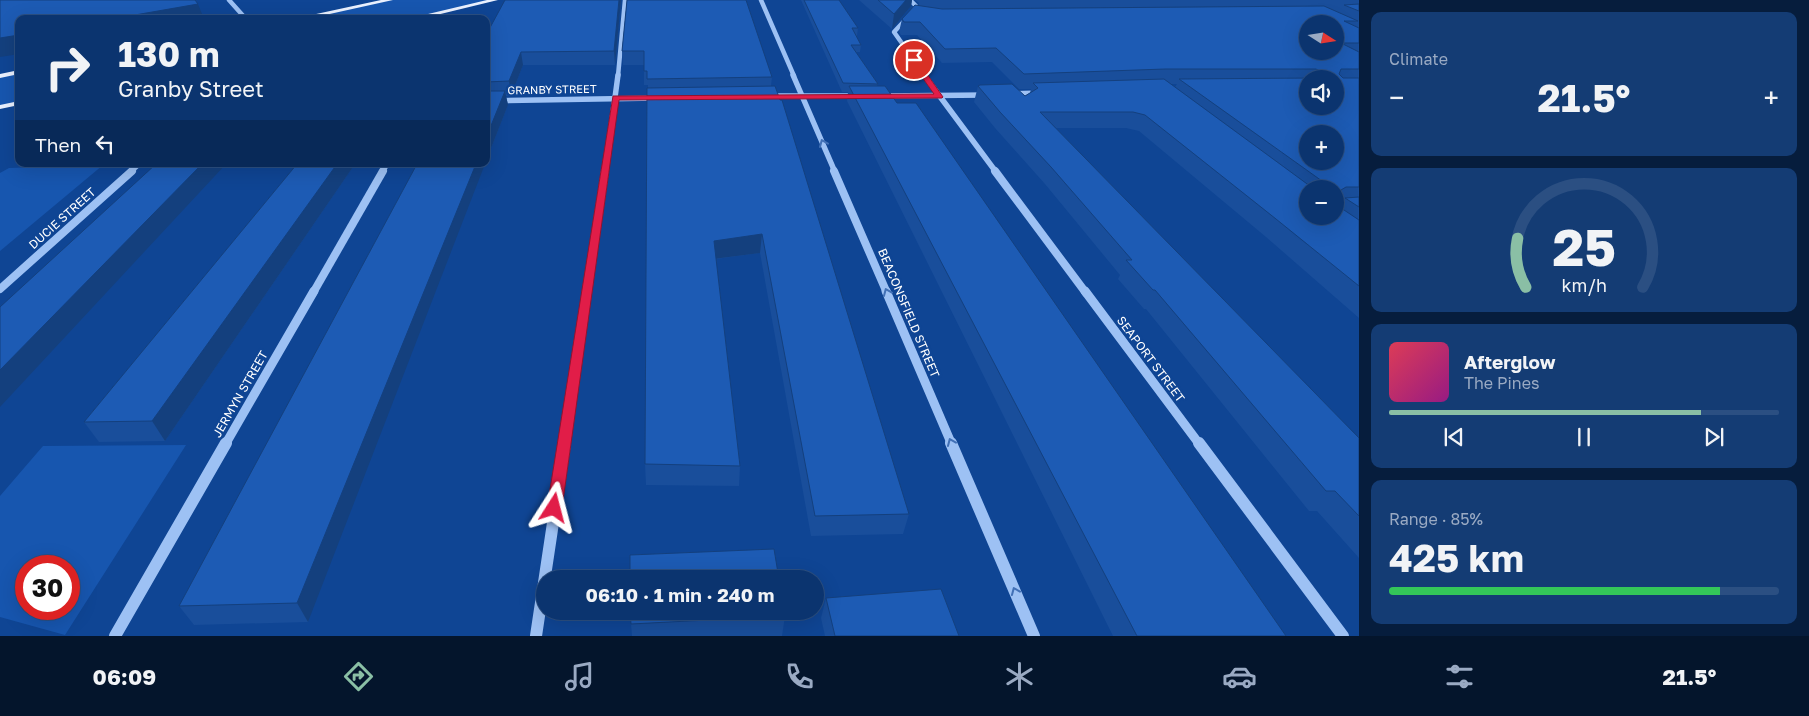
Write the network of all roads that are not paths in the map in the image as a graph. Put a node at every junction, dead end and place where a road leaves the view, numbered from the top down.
1 (229, 0) edge
2 (390, 0) edge
3 (496, 0) edge
4 (625, 0) edge
5 (761, 0) edge
6 (910, 0) edge
7 (911, 13) junction
8 (242, 15) edge
9 (316, 15) edge
10 (428, 15) edge
11 (920, 15) edge
12 (15, 73) edge
13 (0, 76) edge
14 (1047, 93) edge
15 (998, 94) edge
16 (1008, 94) edge
17 (763, 96) edge
18 (802, 96) junction
19 (861, 96) edge
20 (871, 96) edge
21 (939, 97) junction
22 (616, 98) junction
23 (665, 98) edge
24 (490, 101) edge
25 (15, 104) edge
26 (0, 107) edge
27 (136, 167) edge
28 (385, 167) edge
29 (0, 289) edge
30 (115, 636) edge
31 (536, 636) edge
32 (1034, 636) edge
33 (1343, 636) edge

1 - 8 street
2 - 9 main road
3 - 10 main road
4 - 22 street
5 - 18 street, BEACONSFIELD STREET
6 - 7 street
7 - 11 street
7 - 21 street, SEAPORT STREET
12 - 13 main road
14 - 16 street
15 - 21 street
17 - 18 street
18 - 19 street
32 -> 18 street, BEACONSFIELD STREET
20 - 21 street
21 - 33 street, SEAPORT STREET
22 - 23 street, GRANBY STREET
22 - 24 street, GRANBY STREET
22 - 31 street
25 - 26 main road
27 - 29 street, DUCIE STREET
28 - 30 street, JERMYN STREET

